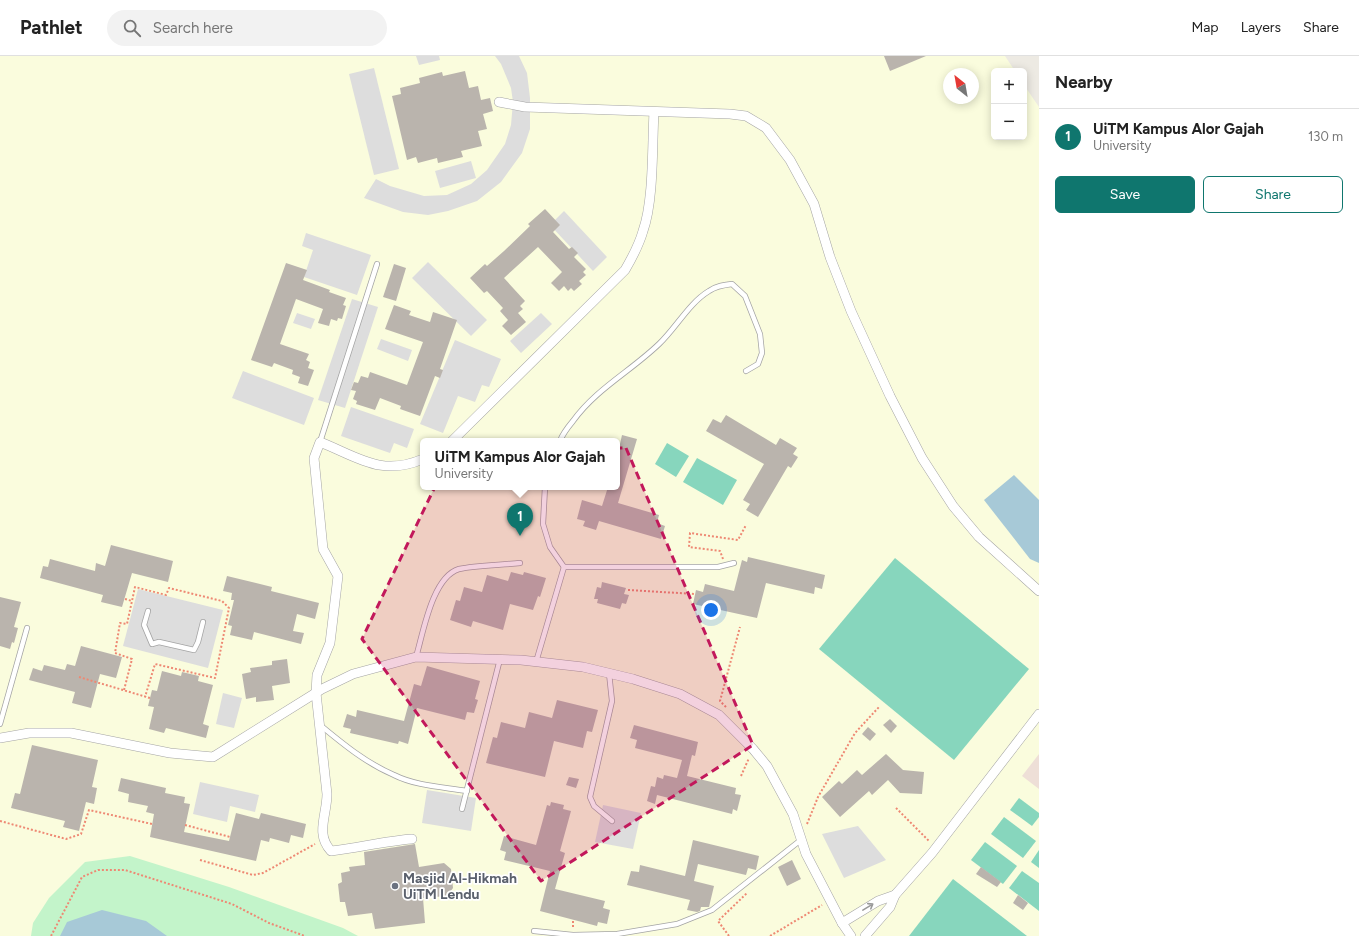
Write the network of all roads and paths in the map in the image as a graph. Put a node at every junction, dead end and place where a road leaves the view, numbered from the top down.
1 (499, 102) dead end
2 (654, 112) junction
3 (377, 264) dead end
4 (746, 371) dead end
5 (455, 438) edge
6 (562, 438) edge
7 (320, 442) junction
8 (420, 460) edge
9 (546, 490) edge
10 (746, 525) dead end
11 (520, 563) dead end
12 (734, 563) dead end
13 (725, 566) junction
14 (564, 567) junction
15 (628, 590) dead end
16 (1039, 591) edge
17 (695, 594) dead end
18 (125, 599) dead end
19 (132, 601) dead end
20 (148, 611) dead end
21 (203, 622) dead end
22 (740, 627) dead end
23 (26, 628) dead end
24 (416, 657) junction
25 (500, 659) junction
26 (536, 662) junction
27 (609, 673) junction
28 (79, 677) dead end
29 (316, 693) junction
30 (150, 698) dead end
31 (720, 701) dead end
32 (879, 707) dead end
33 (1039, 714) edge
34 (0, 724) edge
35 (320, 725) junction
36 (0, 738) edge
37 (467, 791) junction
38 (896, 808) dead end
39 (462, 809) dead end
40 (0, 821) edge
41 (612, 821) dead end
42 (152, 824) dead end
43 (185, 825) dead end
44 (230, 836) dead end
45 (412, 839) dead end
46 (802, 839) junction
47 (323, 840) junction
48 (936, 847) junction
49 (200, 860) dead end
50 (749, 891) dead end
51 (895, 895) junction
52 (831, 899) junction
53 (842, 923) junction
54 (534, 931) dead end
55 (51, 936) edge
56 (306, 936) edge
57 (728, 936) edge
58 (770, 936) edge
59 (851, 936) edge
60 (865, 936) edge

1 - 2 street
2 - 5 street
2 - 16 street
3 - 7 lane
4 - 6 lane
7 - 8 street
7 - 29 street
9 - 14 lane
10 - 13 path
11 - 24 lane
12 - 13 lane
13 - 14 lane
14 - 26 lane
15 - 17 path
18 - 19 path
20 - 21 lane
22 - 31 path
23 - 34 lane
24 - 25 street
24 - 29 street
25 - 26 street
25 - 37 lane
26 - 27 street
27 - 41 lane
27 - 46 street
28 - 30 path
29 - 35 street
29 - 36 street
32 - 46 path
33 - 48 street
35 - 37 lane
35 - 47 street
37 - 39 lane
38 - 48 path
40 - 42 path
43 - 44 path
45 - 47 street
46 - 52 street
46 - 54 lane
47 - 49 path
48 - 51 street
50 - 57 path
53 -> 51 street
51 - 60 street
52 - 53 street
52 - 58 path
53 - 59 street
55 - 56 path

